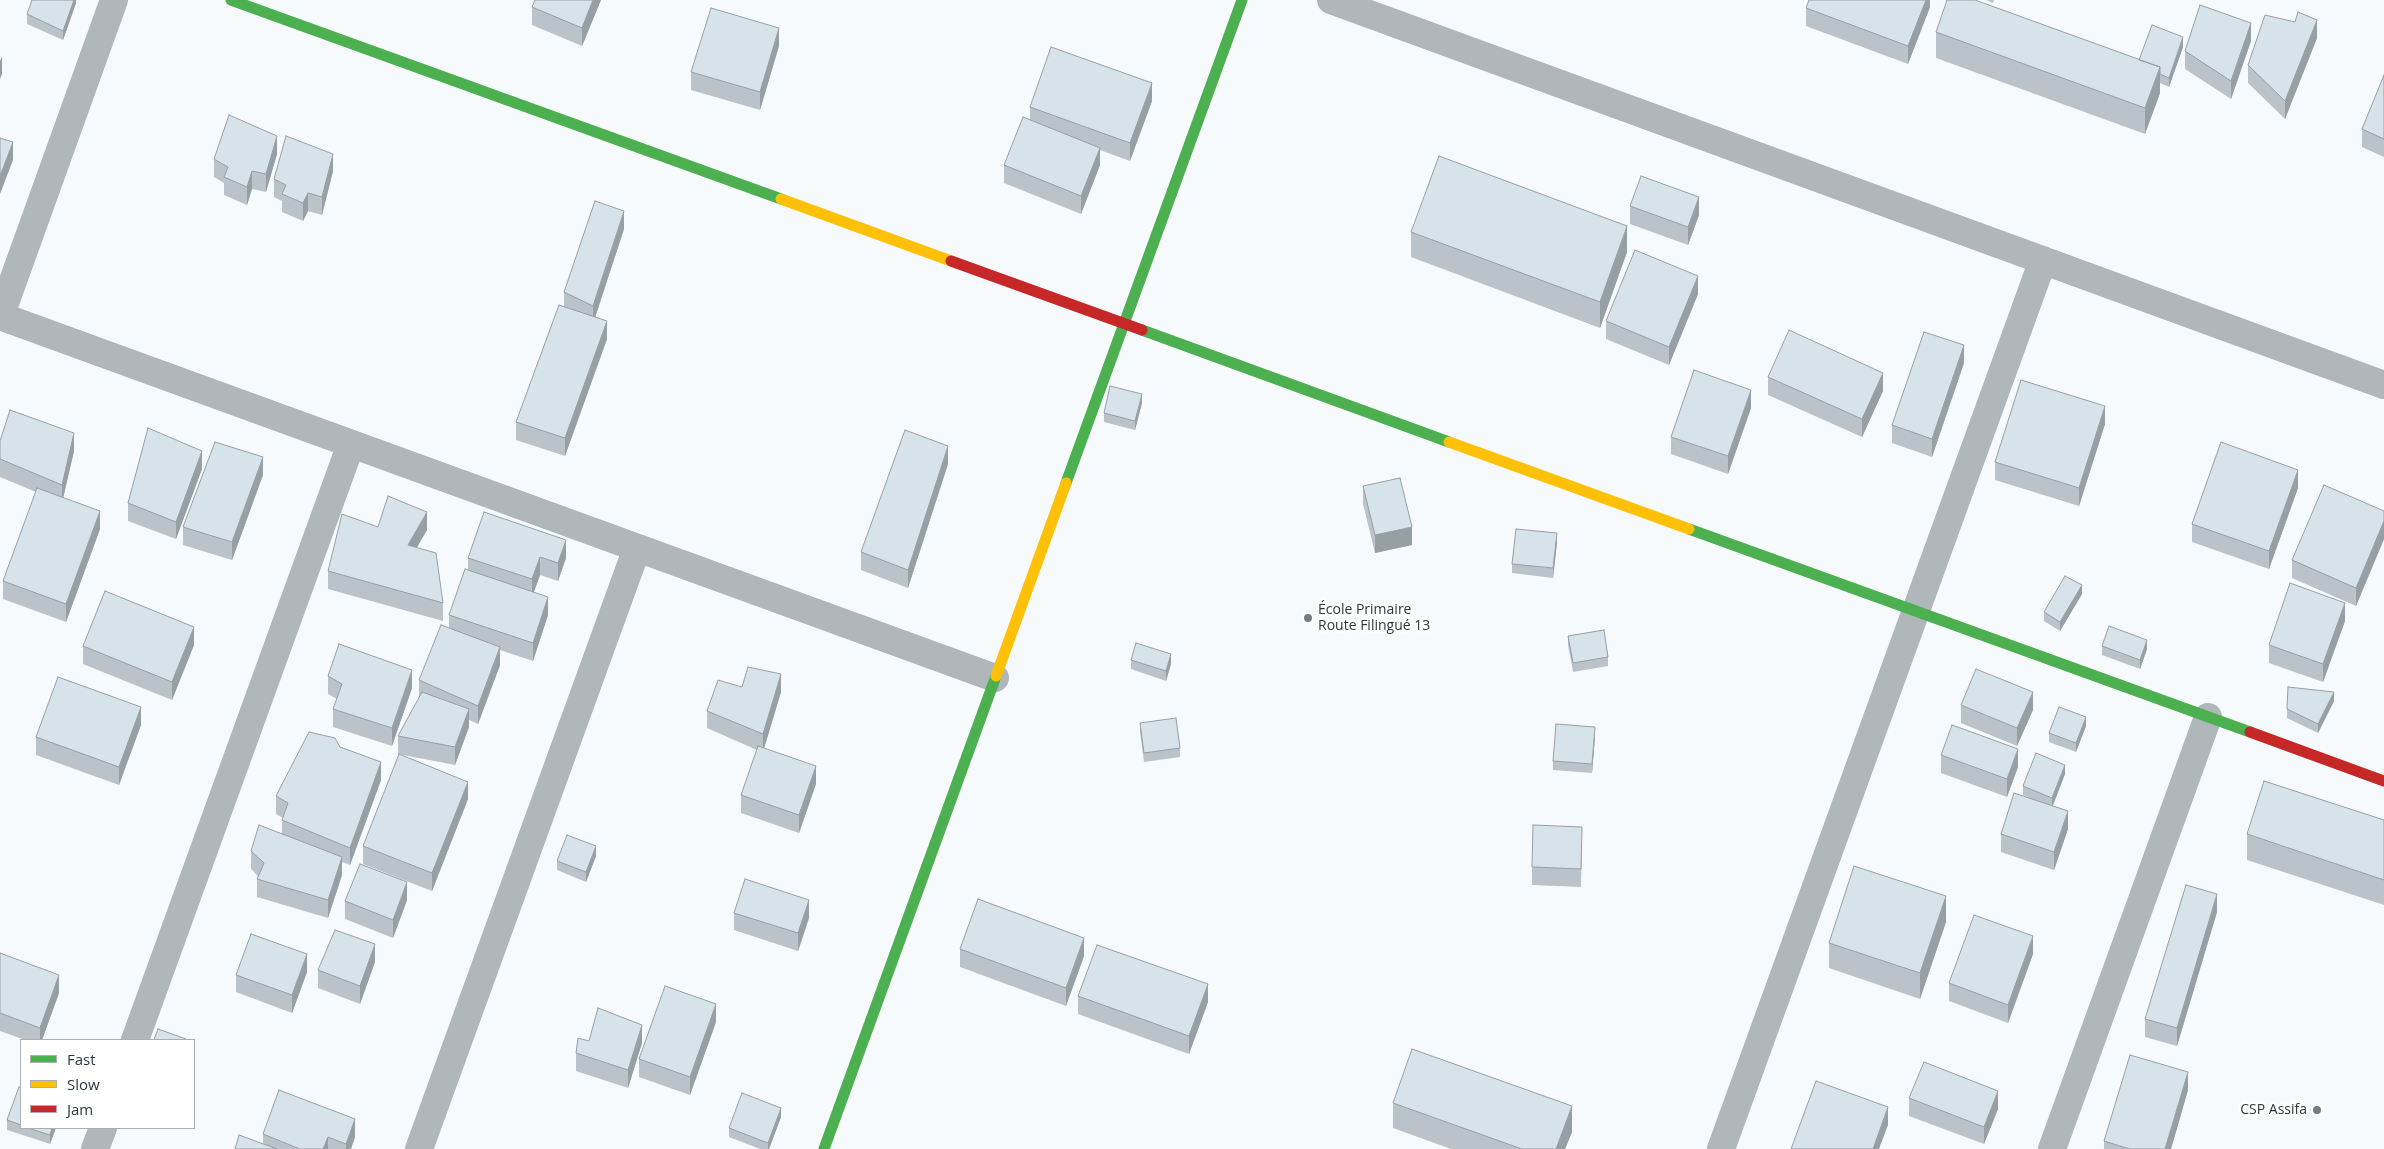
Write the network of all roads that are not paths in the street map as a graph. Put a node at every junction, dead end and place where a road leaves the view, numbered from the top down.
1 (114, 0) edge
2 (231, 0) edge
3 (1242, 0) edge
4 (1331, 0) edge
5 (2043, 260) junction
6 (0, 317) edge
7 (1124, 324) junction
8 (2384, 385) edge
9 (352, 444) junction
10 (637, 548) junction
11 (1916, 612) junction
12 (995, 678) junction
13 (2208, 717) junction
14 (2384, 781) edge
15 (135, 1039) edge
16 (103, 1129) edge
17 (95, 1149) edge
18 (419, 1149) edge
19 (824, 1149) edge
20 (1721, 1149) edge
21 (2052, 1149) edge

1 - 6 street
2 - 7 street
3 - 7 street
4 - 5 street
5 - 8 street
5 - 11 street
6 - 9 street
7 - 11 street
7 - 12 street
9 - 10 street
9 - 15 street
10 - 12 street
10 - 18 street
11 - 13 street
11 - 20 street
12 - 19 street
13 - 14 street
13 - 21 street
16 - 17 street

